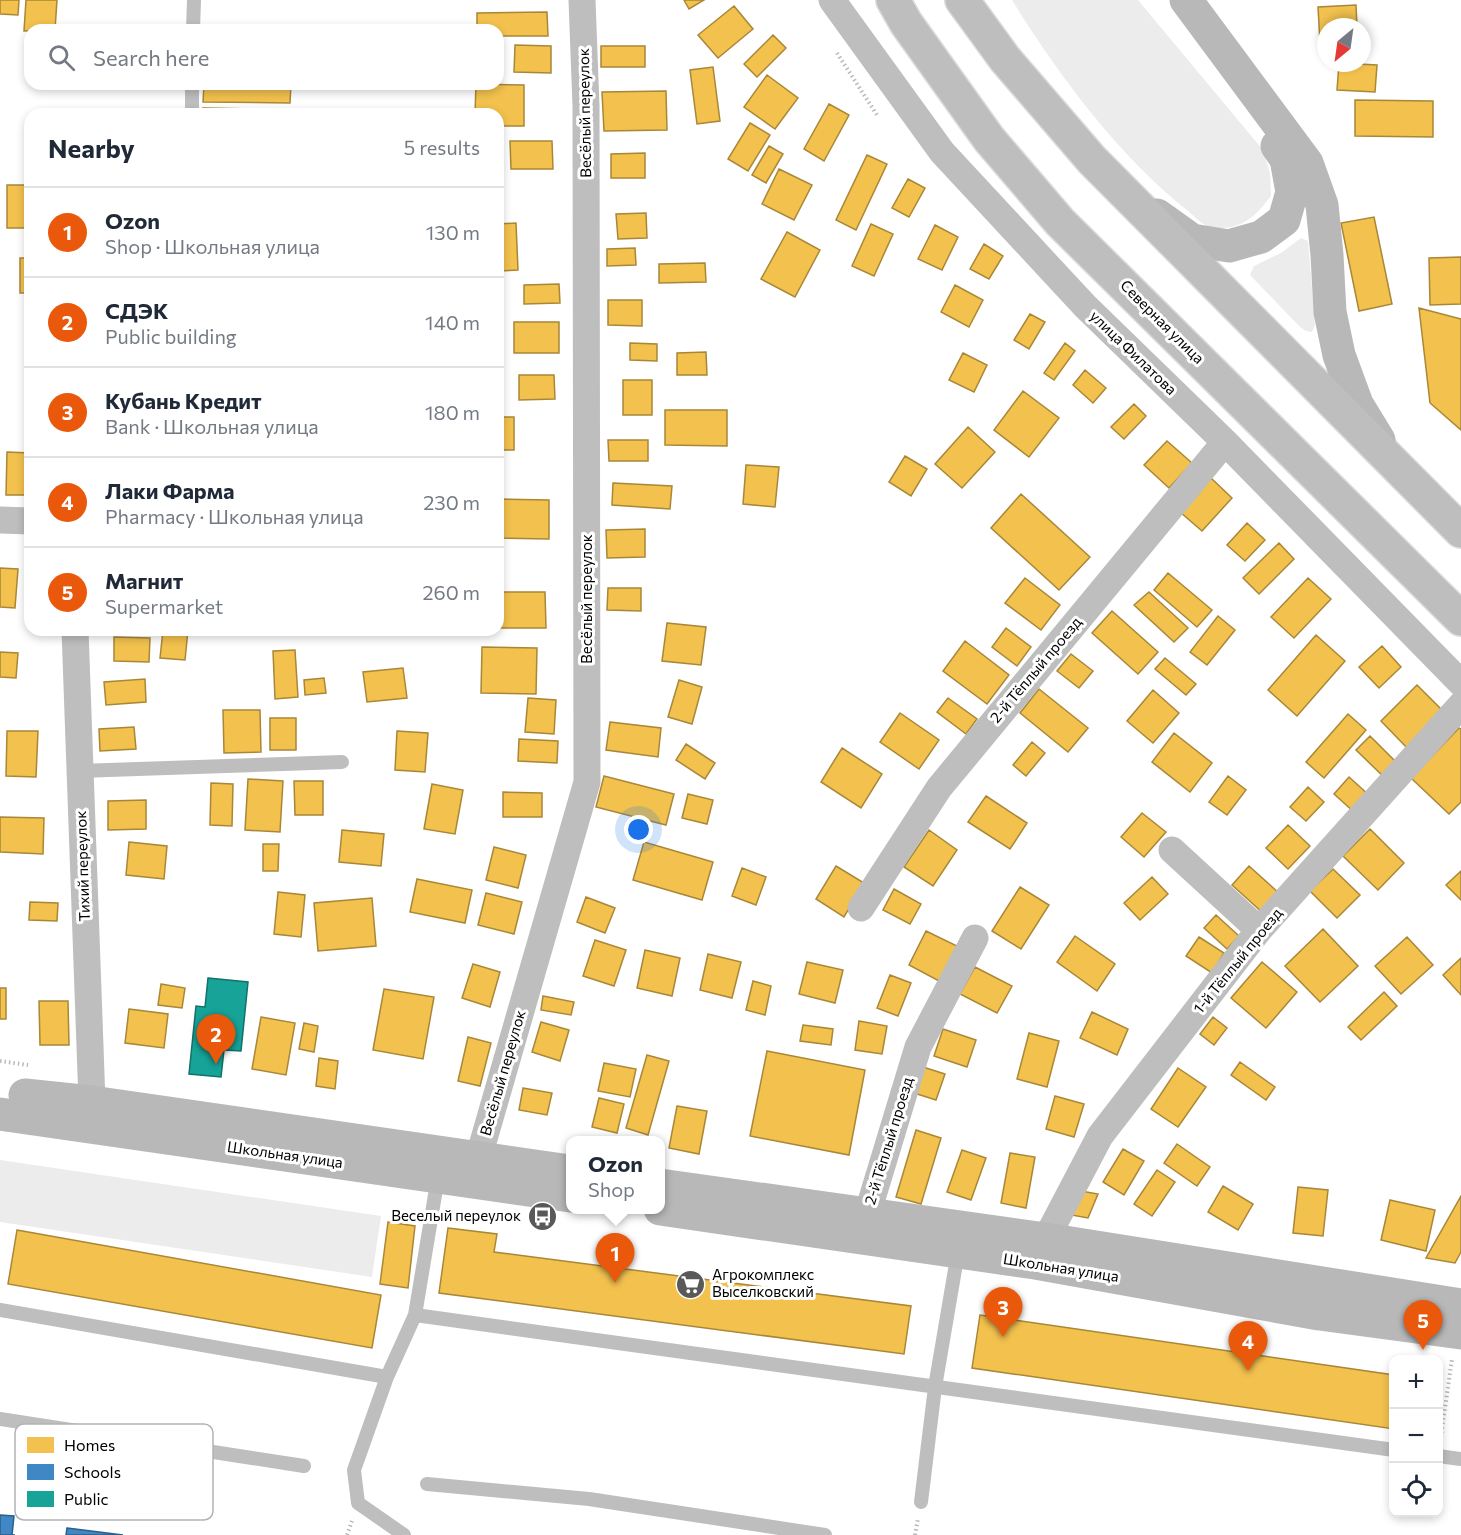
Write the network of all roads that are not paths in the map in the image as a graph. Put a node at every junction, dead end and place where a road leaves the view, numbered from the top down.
1 (194, 0) edge
2 (582, 0) edge
3 (832, 0) edge
4 (892, 0) edge
5 (962, 0) edge
6 (1168, 0) edge
7 (1186, 0) edge
8 (194, 24) edge
9 (192, 90) edge
10 (192, 108) dead end
11 (1129, 196) junction
12 (1225, 442) junction
13 (1395, 465) junction
14 (0, 520) edge
15 (24, 521) edge
16 (1461, 531) edge
17 (1461, 619) edge
18 (75, 636) edge
19 (1461, 683) edge
20 (1461, 705) edge
21 (342, 762) dead end
22 (79, 771) junction
23 (1172, 850) dead end
24 (861, 908) dead end
25 (1259, 930) junction
26 (975, 938) dead end
27 (0, 1093) edge
28 (92, 1102) junction
29 (0, 1114) edge
30 (441, 1165) junction
31 (475, 1170) junction
32 (566, 1171) edge
33 (665, 1186) edge
34 (566, 1195) edge
35 (665, 1210) edge
36 (867, 1215) junction
37 (1046, 1239) junction
38 (958, 1252) junction
39 (1461, 1305) edge
40 (0, 1310) edge
41 (415, 1315) junction
42 (1457, 1342) edge
43 (387, 1377) junction
44 (935, 1387) junction
45 (0, 1419) edge
46 (32, 1424) edge
47 (1389, 1449) edge
48 (213, 1452) edge
49 (1443, 1457) edge
50 (1461, 1459) edge
51 (304, 1466) dead end
52 (427, 1484) dead end
53 (921, 1502) dead end
54 (404, 1535) edge
55 (825, 1535) edge

1 - 8 lane
2 - 31 street, Весёлый переулок
3 - 12 street, улица Филатова
4 - 17 main road, Северная улица
5 - 11 main road
6 - 11 main road
7 - 13 main road
9 - 10 lane
11 - 13 main road
12 - 19 street, улица Филатова
12 - 24 street, 2-й Тёплый проезд
13 - 16 main road
14 - 15 street
18 - 22 street, Тихий переулок
20 - 25 street, 1-й Тёплый проезд
21 - 22 lane
22 - 28 street, Тихий переулок
23 - 25 street
25 - 37 street, 1-й Тёплый проезд
26 - 36 street, 2-й Тёплый проезд
27 - 28 main road, Школьная улица
28 - 30 main road, Школьная улица
29 - 30 main road, Школьная улица
30 - 31 main road, Школьная улица
30 - 41 lane
31 - 32 main road, Школьная улица
31 - 34 main road, Школьная улица
33 - 36 main road, Школьная улица
35 - 38 main road, Школьная улица
36 - 37 main road, Школьная улица
37 - 39 main road, Школьная улица
38 - 42 main road, Школьная улица
38 - 44 lane
40 - 43 lane
41 - 43 lane
41 - 44 lane
43 - 54 lane
44 - 47 lane
44 - 53 lane
45 - 46 lane
48 - 51 lane
49 - 50 lane
52 - 55 lane

